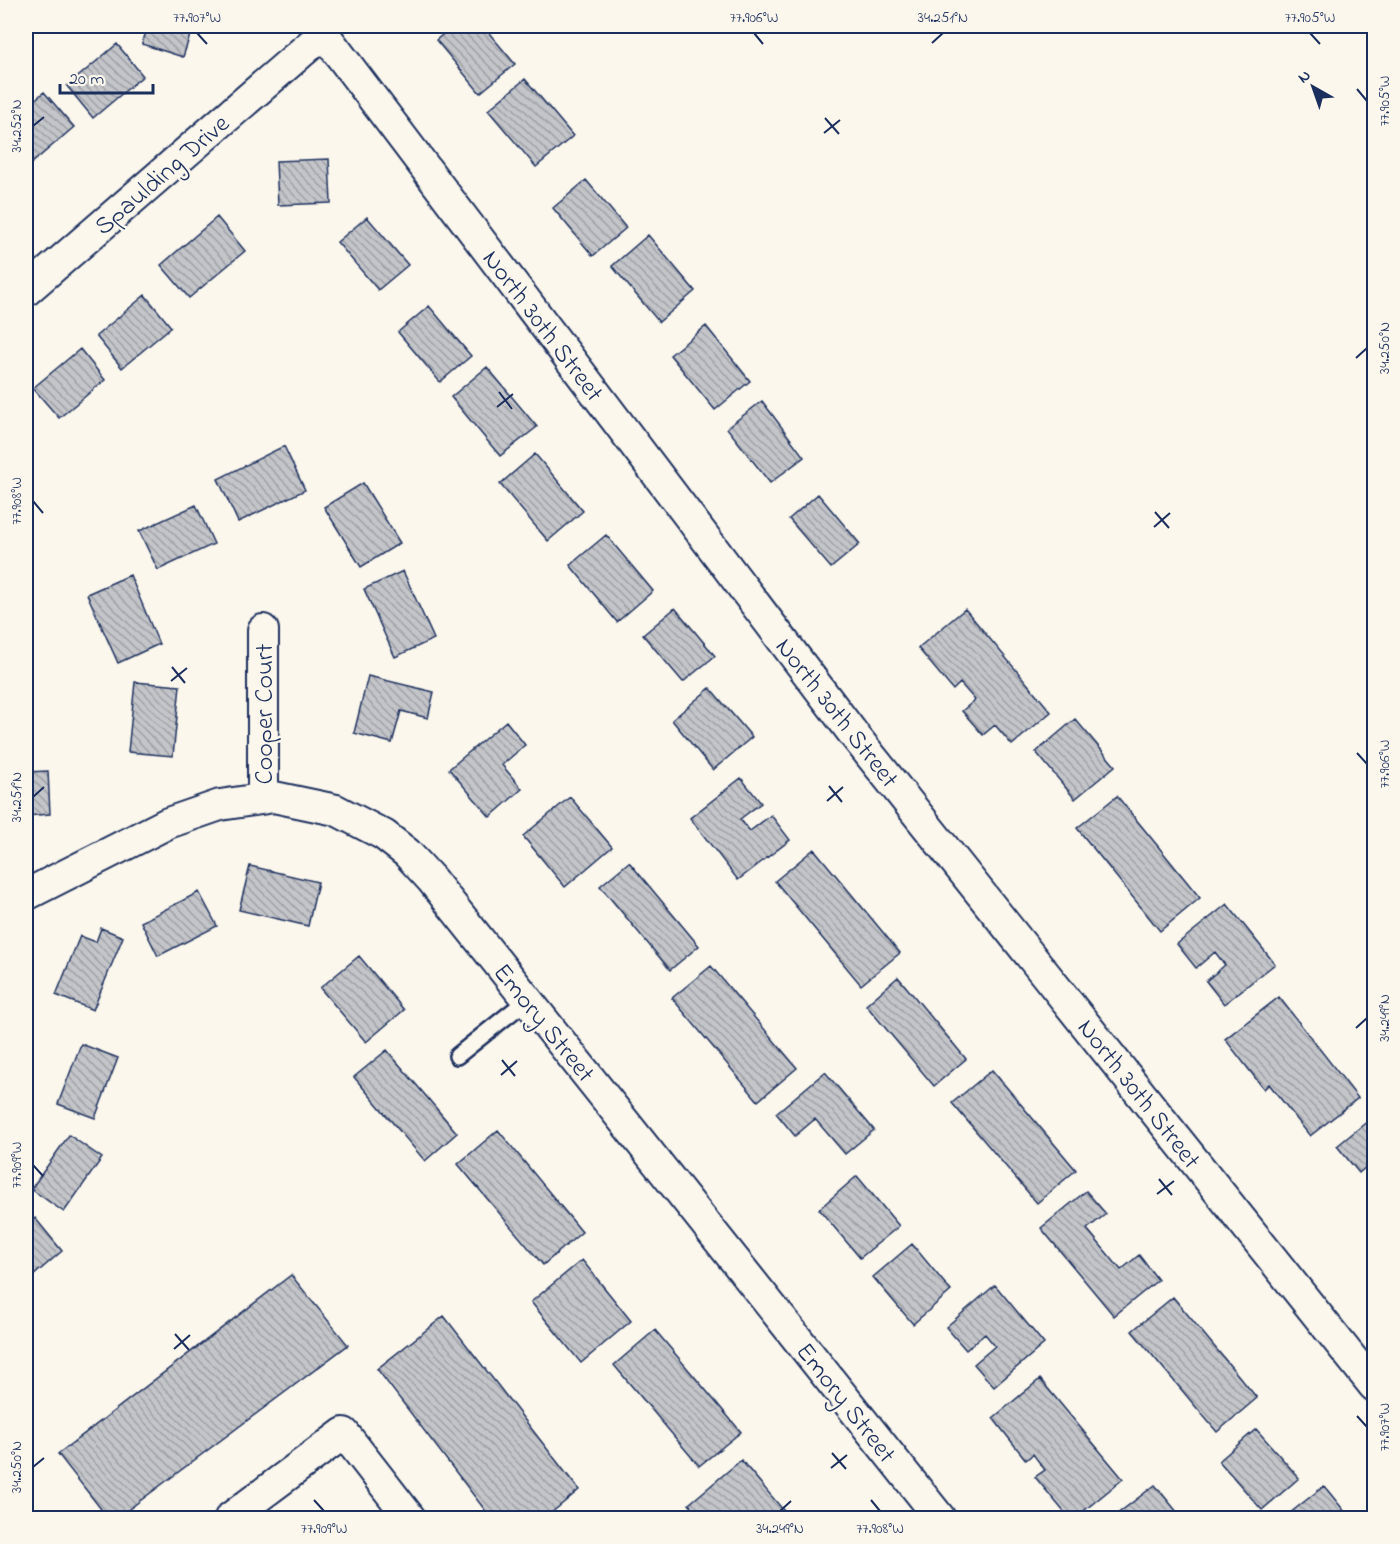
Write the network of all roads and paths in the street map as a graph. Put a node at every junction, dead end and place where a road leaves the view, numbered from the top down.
1 (321, 29) edge
2 (26, 291) edge
3 (263, 630) dead end
4 (263, 798) junction
5 (26, 895) edge
6 (527, 1000) junction
7 (457, 1056) dead end
8 (1374, 1386) edge
9 (230, 1518) edge
10 (410, 1518) edge
11 (940, 1518) edge

1 - 2 street, Spaulding Drive
1 - 8 street, North 30th Street
3 - 4 street, Cooper Court
4 - 5 street, Emory Street
4 - 6 street, Emory Street
6 - 7 lane
6 - 11 street, Emory Street
9 - 10 street

